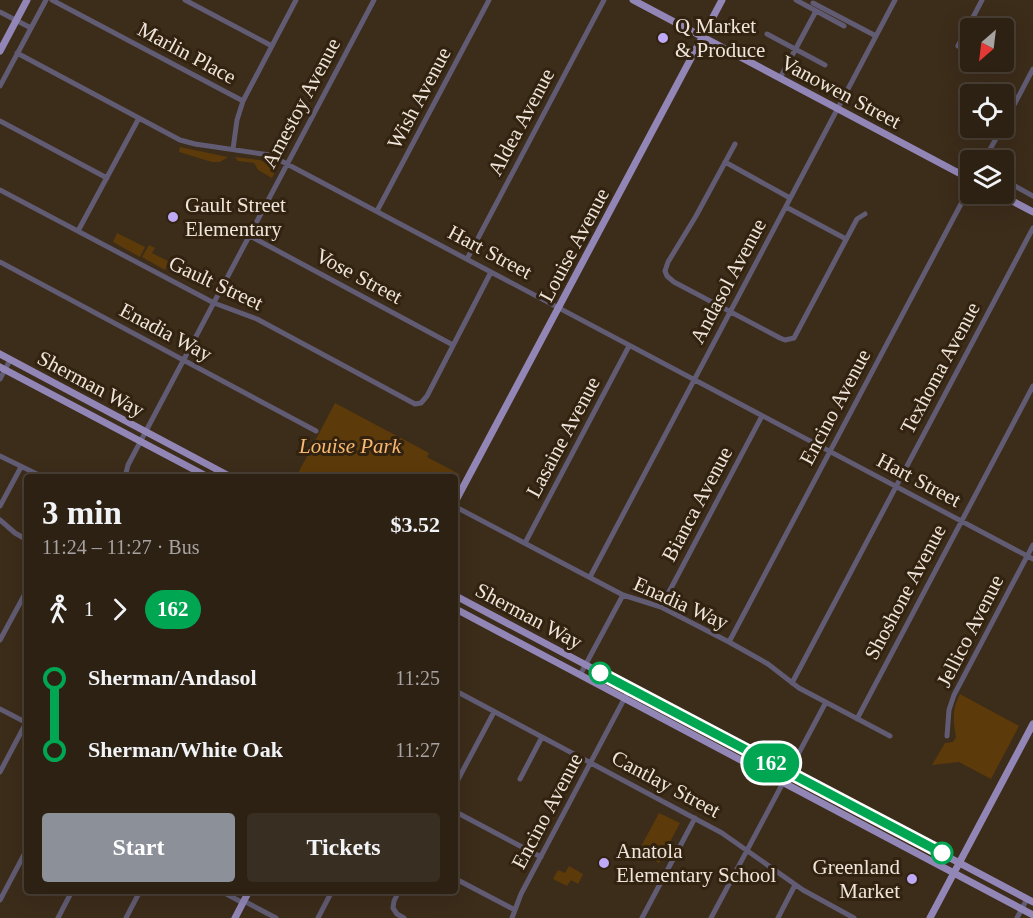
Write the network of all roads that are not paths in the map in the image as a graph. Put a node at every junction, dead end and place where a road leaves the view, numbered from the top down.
1 (27, 0) edge
2 (46, 0) edge
3 (52, 0) edge
4 (185, 0) edge
5 (296, 0) edge
6 (374, 0) edge
7 (489, 0) edge
8 (604, 0) edge
9 (633, 0) edge
10 (722, 0) edge
11 (796, 0) edge
12 (895, 0) edge
13 (982, 0) edge
14 (813, 3) dead end
15 (816, 11) junction
16 (0, 12) edge
17 (16, 20) junction
18 (844, 26) dead end
19 (30, 28) junction
20 (767, 34) dead end
21 (876, 36) junction
22 (702, 37) junction
23 (272, 46) junction
24 (958, 46) dead end
25 (796, 49) junction
26 (0, 51) edge
27 (17, 53) junction
28 (825, 65) dead end
29 (1033, 69) edge
30 (780, 78) junction
31 (0, 86) edge
32 (243, 101) junction
33 (1014, 105) edge
34 (838, 109) junction
35 (139, 118) junction
36 (0, 121) edge
37 (735, 144) dead end
38 (233, 148) junction
39 (725, 162) junction
40 (287, 164) junction
41 (960, 173) edge
42 (107, 178) junction
43 (1014, 186) edge
44 (0, 190) edge
45 (1033, 196) edge
46 (790, 198) junction
47 (1014, 202) edge
48 (961, 204) edge
49 (786, 207) junction
50 (377, 211) junction
51 (1033, 212) edge
52 (865, 214) dead end
53 (1033, 228) edge
54 (78, 231) junction
55 (250, 236) junction
56 (846, 239) junction
57 (467, 259) junction
58 (0, 262) edge
59 (492, 272) junction
60 (214, 303) junction
61 (559, 308) junction
62 (731, 311) junction
63 (453, 345) junction
64 (629, 346) junction
65 (0, 354) edge
66 (184, 359) junction
67 (10, 360) junction
68 (2, 368) edge
69 (0, 379) edge
70 (694, 380) junction
71 (1033, 386) edge
72 (762, 416) junction
73 (316, 431) dead end
74 (146, 432) junction
75 (141, 441) junction
76 (830, 453) junction
77 (0, 456) edge
78 (21, 467) junction
79 (36, 474) edge
80 (126, 474) edge
81 (202, 474) edge
82 (225, 474) edge
83 (896, 486) junction
84 (458, 497) edge
85 (0, 506) edge
86 (458, 507) edge
87 (0, 520) edge
88 (961, 521) junction
89 (24, 538) edge
90 (525, 543) junction
91 (1033, 545) edge
92 (1030, 557) edge
93 (590, 577) junction
94 (623, 595) junction
95 (24, 596) edge
96 (458, 597) edge
97 (661, 607) junction
98 (458, 610) edge
99 (0, 640) edge
100 (729, 642) junction
101 (586, 665) junction
102 (580, 675) junction
103 (792, 683) junction
104 (630, 688) junction
105 (458, 692) edge
106 (625, 698) junction
107 (826, 702) junction
108 (0, 709) edge
109 (494, 712) junction
110 (857, 718) junction
111 (24, 721) edge
112 (1033, 724) edge
113 (24, 728) edge
114 (890, 736) dead end
115 (947, 736) dead end
116 (542, 737) junction
117 (591, 763) junction
118 (0, 772) edge
119 (788, 772) junction
120 (520, 779) dead end
121 (458, 780) edge
122 (783, 782) junction
123 (458, 813) edge
124 (695, 818) junction
125 (747, 850) junction
126 (24, 855) edge
127 (541, 857) junction
128 (959, 863) junction
129 (954, 872) junction
130 (458, 880) edge
131 (795, 885) junction
132 (70, 894) edge
133 (138, 894) edge
134 (227, 894) edge
135 (248, 894) edge
136 (330, 894) edge
137 (398, 894) edge
138 (0, 900) edge
139 (1030, 900) edge
140 (244, 902) junction
141 (1022, 909) junction
142 (515, 910) junction
143 (1033, 915) edge
144 (847, 916) edge
145 (58, 918) edge
146 (126, 918) edge
147 (235, 918) edge
148 (276, 918) edge
149 (318, 918) edge
150 (404, 918) edge
151 (512, 918) edge
152 (642, 918) edge
153 (711, 918) edge
154 (778, 918) edge
155 (854, 918) edge
156 (930, 918) edge
157 (1017, 918) edge

1 - 17 main road
2 - 19 street
3 - 32 street, Marlin Place
4 - 23 street
5 - 23 street
6 - 40 street, Amestoy Avenue
7 - 50 street, Wish Avenue
8 - 57 street, Aldea Avenue
9 - 22 main road, Vanowen Street
10 - 22 main road, Louise Avenue
11 - 15 street
12 - 21 street, Andasol Avenue
13 - 24 street
14 - 21 street
15 - 18 street
15 - 25 street
16 - 17 street
17 - 19 street
17 - 26 main road
19 - 27 street
20 - 25 street
21 - 34 street, Andasol Avenue
22 - 30 main road, Vanowen Street
22 - 61 main road, Louise Avenue
23 - 32 street
25 - 28 street
25 - 30 street
27 - 31 street
27 - 35 street, Hart Street
29 - 33 street
30 - 34 main road, Vanowen Street
32 - 38 street
34 - 41 main road, Vanowen Street
34 - 46 street, Andasol Avenue
35 - 38 street, Hart Street
35 - 42 street
36 - 42 street
37 - 39 street
38 - 40 street, Hart Street
39 - 46 street
39 - 62 street
40 - 50 street, Hart Street
40 - 55 street, Amestoy Avenue
42 - 54 street
43 - 45 street
44 - 54 street, Gault Street
46 - 49 street, Andasol Avenue
47 - 51 main road
48 - 76 street, Encino Avenue
49 - 56 street
49 - 62 street, Andasol Avenue
50 - 57 street, Hart Street
52 - 56 street
53 - 83 street, Texhoma Avenue
54 - 60 street, Gault Street
55 - 60 street, Amestoy Avenue
55 - 63 street, Vose Street
56 - 62 street
57 - 59 street, Hart Street
58 - 66 street, Enadia Way
59 - 61 street, Hart Street
59 - 63 street
60 - 63 street, Gault Street
60 - 66 street, Amestoy Avenue
61 - 64 street, Hart Street
61 - 84 main road, Louise Avenue
62 - 70 street, Andasol Avenue
64 - 70 street, Hart Street
64 - 90 street, Lasaine Avenue
65 - 67 main road, Sherman Way
66 - 73 street, Enadia Way
66 - 74 street, Amestoy Avenue
67 - 68 street
67 - 74 main road, Sherman Way
68 - 69 street
68 - 75 main road, Sherman Way
70 - 72 street, Hart Street
70 - 93 street, Andasol Avenue
71 - 88 street, Shoshone Avenue
72 - 76 street, Hart Street
72 - 97 street, Bianca Avenue
74 - 75 street, Amestoy Avenue
74 - 82 main road, Sherman Way
75 - 80 street, Amestoy Avenue
75 - 81 main road, Sherman Way
76 - 83 street, Hart Street
76 - 100 street, Encino Avenue
77 - 78 street
78 - 79 street
78 - 85 street
83 - 88 street, Hart Street
83 - 103 street, Texhoma Avenue
86 - 90 street, Enadia Way
87 - 89 street
88 - 92 street, Hart Street
88 - 110 street, Shoshone Avenue
90 - 93 street, Enadia Way
91 - 92 street, Jellico Avenue
92 - 115 street, Jellico Avenue
93 - 94 street, Enadia Way
94 - 97 street, Enadia Way
94 - 101 street
95 - 99 street
96 - 101 main road, Sherman Way
97 - 100 street, Enadia Way
98 - 102 main road, Sherman Way
100 - 103 street, Enadia Way
101 - 102 street
101 - 104 main road, Sherman Way
102 - 106 main road, Sherman Way
103 - 107 street, Enadia Way
104 - 106 street, Encino Avenue
104 - 119 main road, Sherman Way
105 - 109 street, Cantlay Street
106 - 117 street, Encino Avenue
106 - 122 main road, Sherman Way
107 - 110 street, Enadia Way
107 - 119 street
108 - 111 street
109 - 116 street, Cantlay Street
109 - 121 street
110 - 114 street, Enadia Way
112 - 128 main road
113 - 118 street
116 - 117 street, Cantlay Street
116 - 120 street
117 - 124 street, Cantlay Street
117 - 127 street, Encino Avenue
119 - 122 street
119 - 128 main road, Sherman Way
122 - 125 street
122 - 129 main road, Sherman Way
123 - 127 street
124 - 125 street, Cantlay Street
124 - 152 street
125 - 131 street, Cantlay Street
125 - 153 street
126 - 138 street
127 - 142 street, Encino Avenue
128 - 129 main road
128 - 139 main road, Sherman Way
129 - 141 main road, Sherman Way
129 - 156 main road
130 - 142 street
131 - 144 street, Cantlay Street
131 - 154 street
132 - 145 street
133 - 146 street
134 - 140 street
135 - 140 main road
136 - 149 street
137 - 150 street
139 - 141 street
140 - 147 main road
140 - 148 street
141 - 143 main road, Sherman Way
141 - 157 street
142 - 151 street, Encino Avenue
144 - 155 street, Cantlay Street

